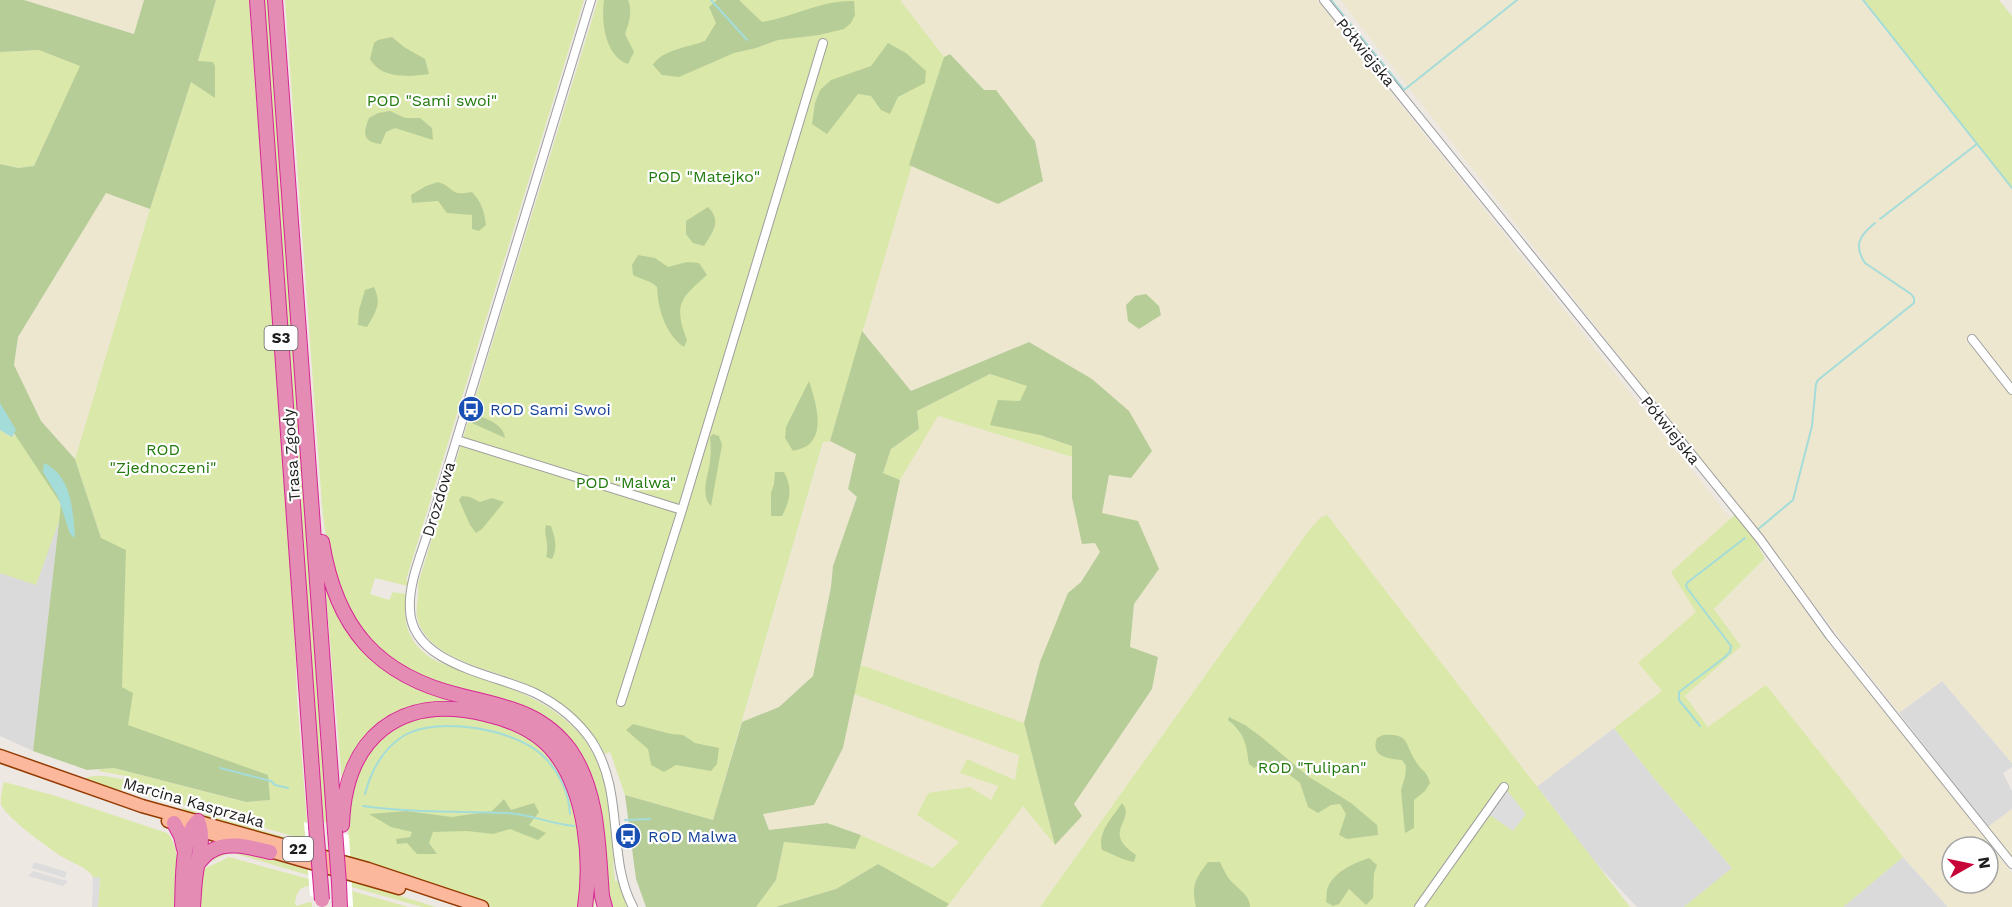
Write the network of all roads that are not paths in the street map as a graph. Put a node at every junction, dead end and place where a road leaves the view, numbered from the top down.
1 (257, 0) edge
2 (275, 0) edge
3 (591, 0) edge
4 (1324, 0) edge
5 (824, 43) dead end
6 (1972, 339) dead end
7 (2012, 390) edge
8 (457, 440) junction
9 (308, 457) junction
10 (682, 510) junction
11 (621, 702) dead end
12 (0, 756) edge
13 (0, 762) edge
14 (1504, 787) dead end
15 (174, 823) junction
16 (197, 826) junction
17 (338, 832) junction
18 (270, 852) junction
19 (191, 863) junction
20 (2012, 864) edge
21 (322, 903) edge
22 (602, 903) edge
23 (340, 906) edge
24 (182, 907) edge
25 (194, 907) edge
26 (457, 907) edge
27 (482, 907) edge
28 (585, 907) edge
29 (633, 907) edge
30 (1419, 907) edge

1 - 21 highway, Trasa Zgody / S3, bridge
2 - 9 highway, Trasa Zgody / S3
3 - 8 street, Drozdowa
4 - 20 street, Półwiejska
5 - 10 street
6 - 7 street
8 - 10 street
8 - 29 street, Drozdowa
9 - 17 highway, Trasa Zgody / S3
9 - 22 highway
10 - 11 street
12 - 16 main road, Marcina Kasprzaka / 22
13 - 15 main road, Marcina Kasprzaka / 22
14 - 30 street
15 - 16 main road, Marcina Kasprzaka / 22
15 - 19 highway
16 - 18 main road, Marcina Kasprzaka / 22
16 - 19 highway
16 - 27 main road, Marcina Kasprzaka / 22
17 - 23 highway, bridge
17 - 28 highway
18 - 19 highway
18 - 26 main road, Marcina Kasprzaka / 22
19 - 24 highway
19 - 25 highway

